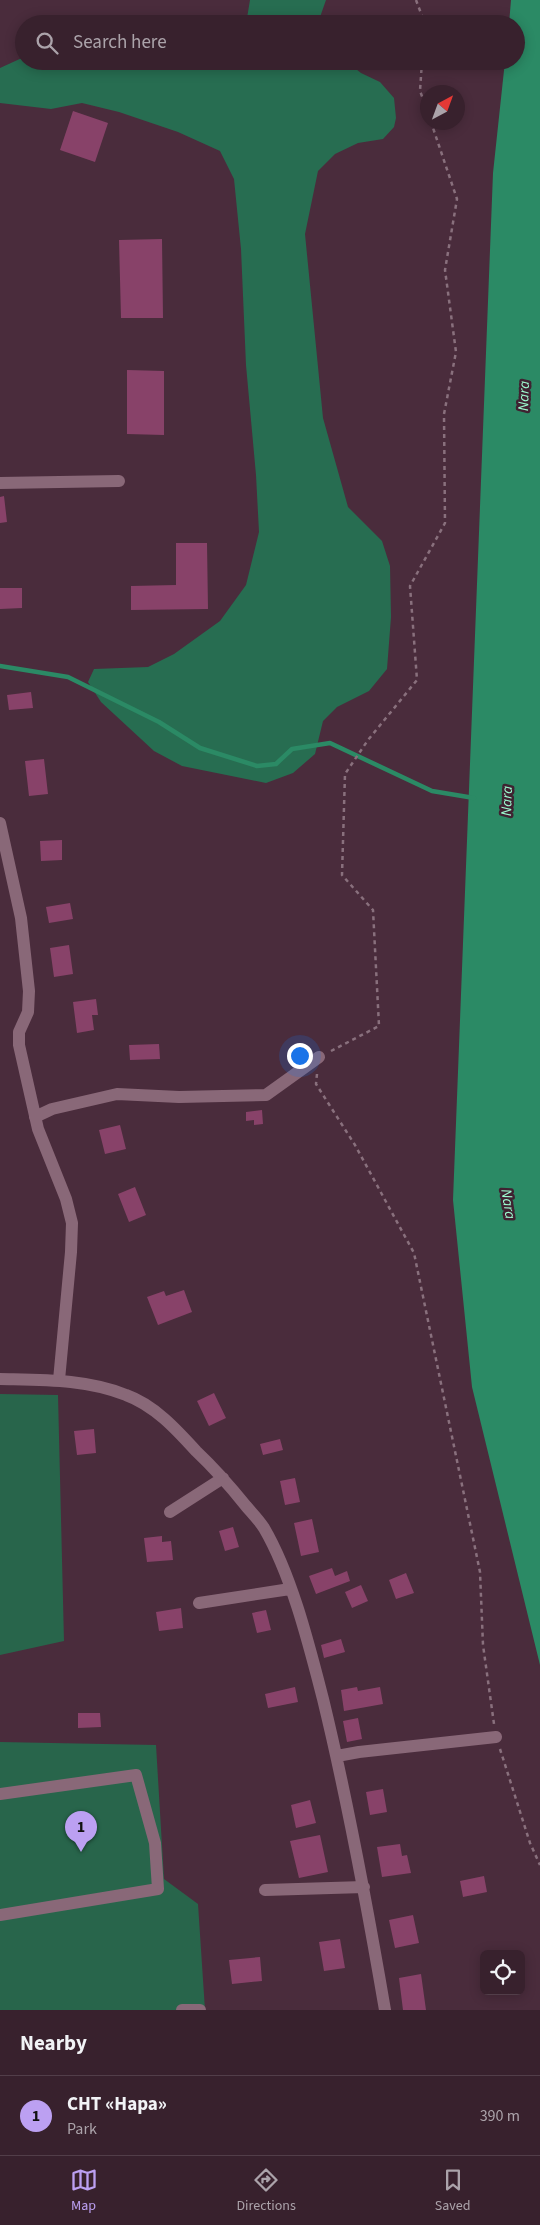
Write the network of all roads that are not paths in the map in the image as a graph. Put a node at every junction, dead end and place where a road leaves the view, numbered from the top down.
1 (119, 481) dead end
2 (0, 483) edge
3 (0, 822) edge
4 (319, 1057) road end
5 (35, 1117) junction
6 (0, 1379) edge
7 (59, 1380) junction
8 (223, 1478) junction
9 (170, 1512) dead end
10 (290, 1590) junction
11 (199, 1603) dead end
12 (496, 1737) road end
13 (337, 1756) junction
14 (0, 1794) edge
15 (364, 1887) junction
16 (265, 1890) dead end
17 (0, 1915) edge
18 (182, 2010) edge
19 (200, 2010) edge
20 (385, 2010) edge

1 - 2 street
3 - 5 street
4 - 5 street
5 - 7 street
6 - 7 street
7 - 8 street
8 - 9 street
8 - 10 street
10 - 11 street
10 - 13 street
12 - 13 street
13 - 15 street
14 - 17 street
15 - 16 street
15 - 20 street
18 - 19 street

